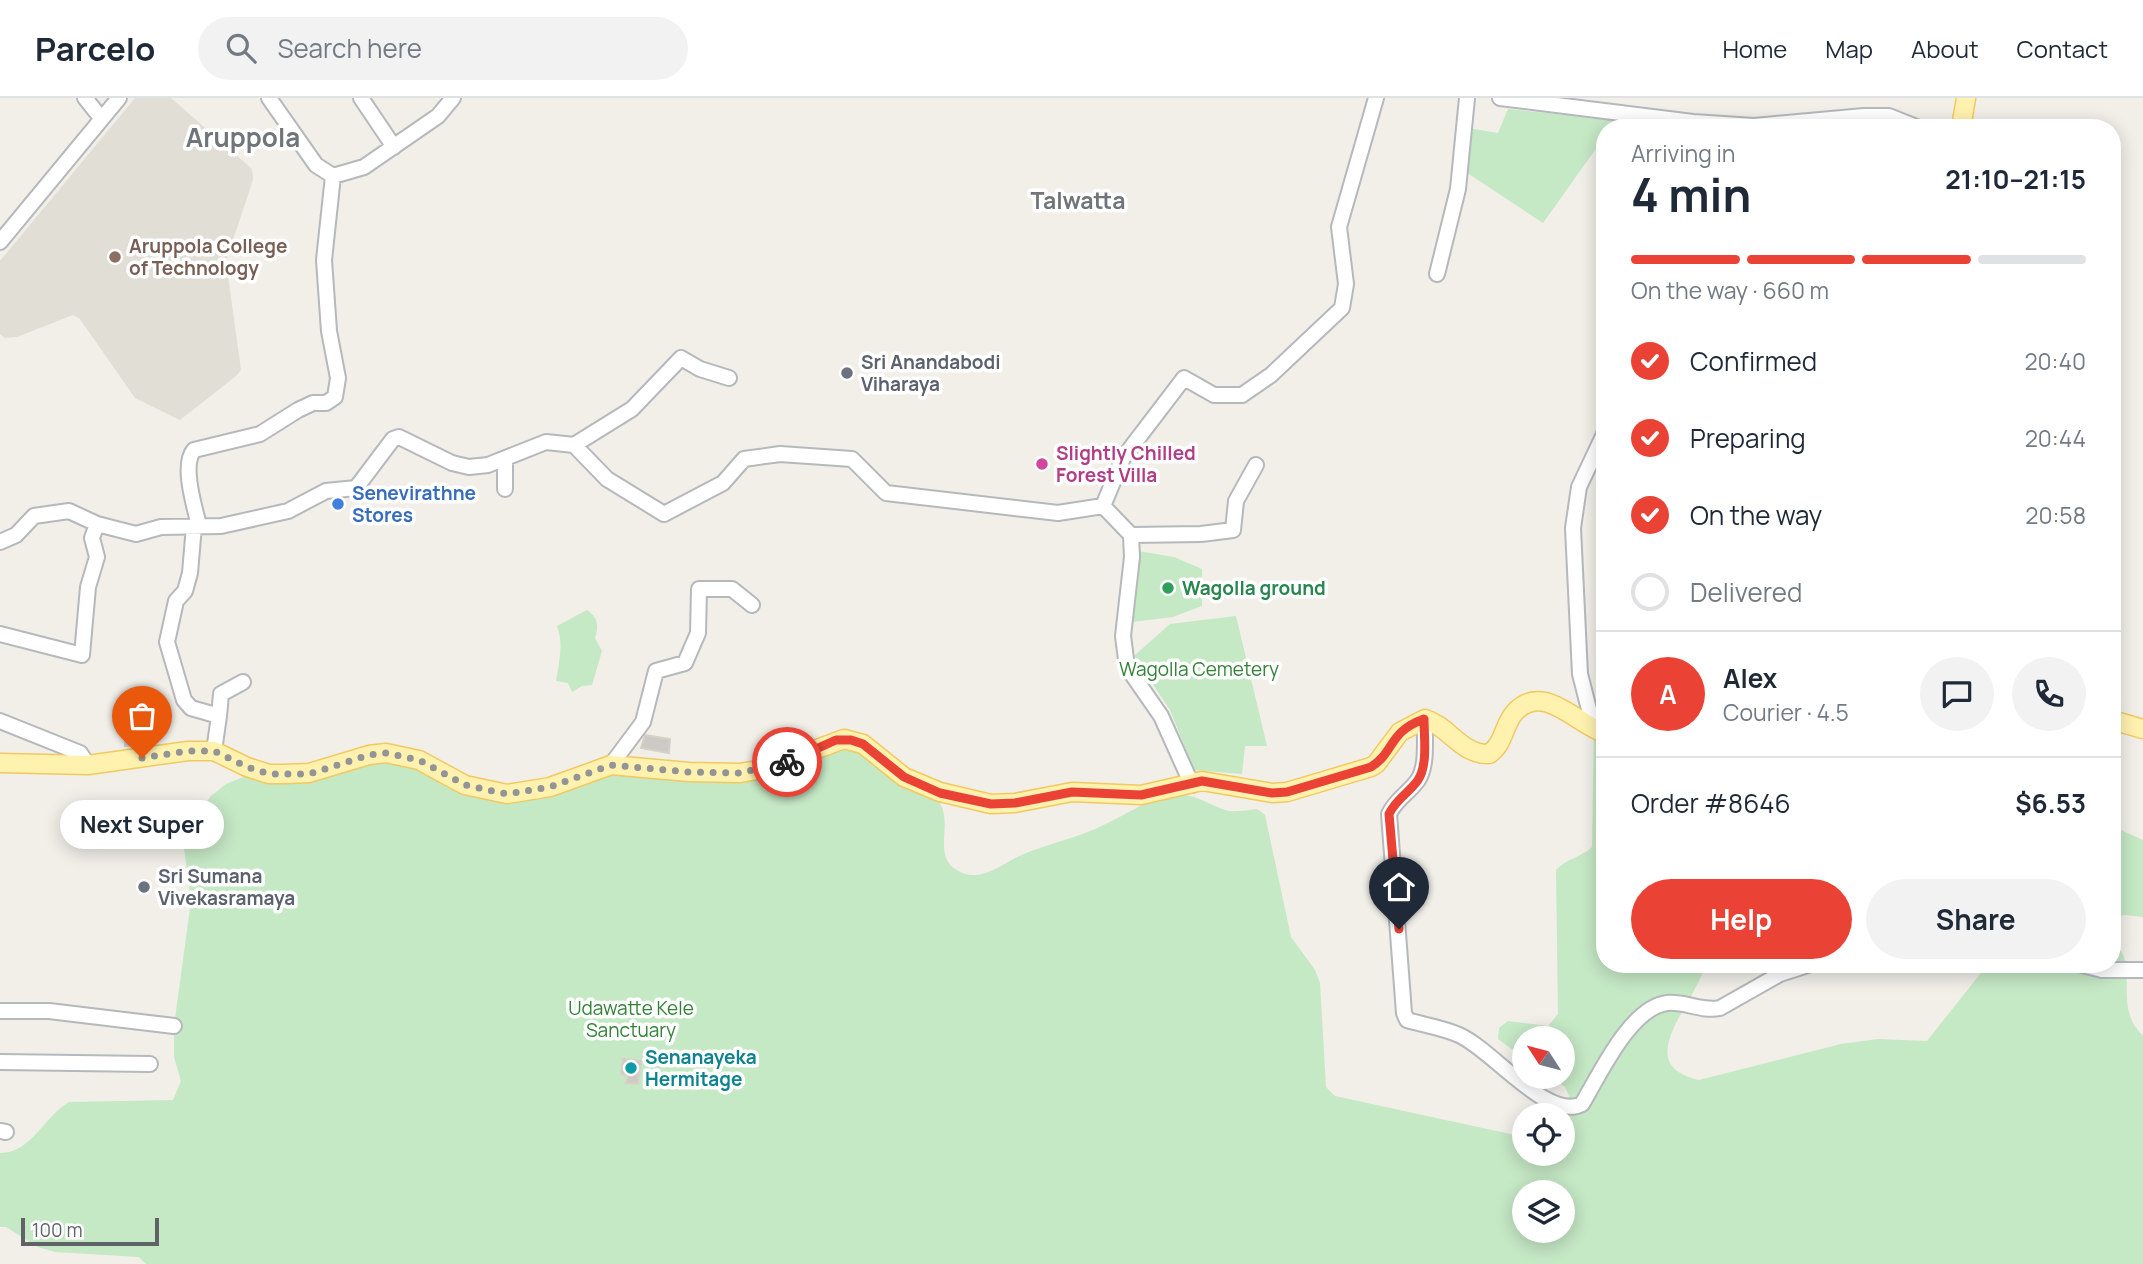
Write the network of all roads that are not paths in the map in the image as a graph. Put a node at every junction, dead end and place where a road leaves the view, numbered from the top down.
1 (85, 98) edge
2 (119, 98) edge
3 (269, 98) edge
4 (361, 98) edge
5 (453, 98) edge
6 (1376, 98) edge
7 (1467, 98) edge
8 (1500, 98) edge
9 (1966, 98) edge
10 (101, 118) junction
11 (1661, 119) edge
12 (1831, 119) edge
13 (1896, 119) edge
14 (1962, 119) edge
15 (394, 147) junction
16 (333, 176) junction
17 (0, 242) edge
18 (1437, 274) dead end
19 (729, 378) dead end
20 (574, 445) junction
21 (1596, 451) edge
22 (505, 459) junction
23 (1256, 465) dead end
24 (505, 488) dead end
25 (1103, 506) junction
26 (97, 524) junction
27 (197, 526) junction
28 (1131, 535) junction
29 (0, 542) edge
30 (752, 605) dead end
31 (0, 634) edge
32 (243, 682) dead end
33 (219, 716) junction
34 (1424, 719) junction
35 (0, 721) edge
36 (1596, 722) edge
37 (2121, 723) edge
38 (1596, 729) edge
39 (2143, 729) edge
40 (214, 751) junction
41 (0, 764) edge
42 (88, 765) junction
43 (611, 765) junction
44 (1192, 785) junction
45 (2121, 970) edge
46 (2143, 970) edge
47 (1783, 973) edge
48 (0, 1010) edge
49 (174, 1026) dead end
50 (0, 1062) edge
51 (150, 1064) dead end

1 - 10 street
2 - 10 street
3 - 16 street
4 - 15 street
5 - 15 street
6 - 25 street
7 - 18 street
8 - 11 street
9 - 14 main road
10 - 17 street
12 - 13 street
15 - 16 street
16 - 27 street
19 - 20 street
20 - 22 street
20 - 25 street
21 - 36 street
22 - 24 street
22 - 27 street
23 - 28 street
25 - 28 street
26 - 27 street
26 - 29 street
26 - 31 street
27 - 33 street
28 - 44 street
30 - 43 street
32 - 33 street
33 - 40 street
34 - 38 main road
34 - 44 main road
34 - 47 street
35 - 42 street
37 - 39 main road
40 - 42 main road
40 - 43 main road
41 - 42 main road
43 - 44 main road
45 - 46 street
48 - 49 street
50 - 51 street

